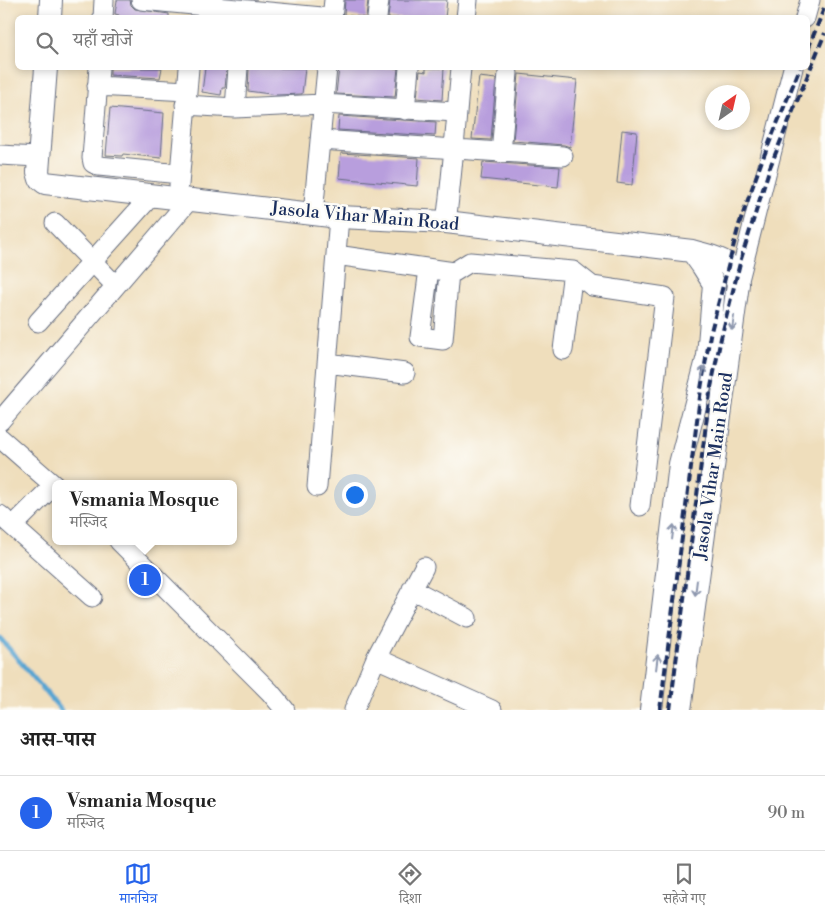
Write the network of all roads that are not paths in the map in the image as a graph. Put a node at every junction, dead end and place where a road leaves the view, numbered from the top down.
1 (51, 0) edge
2 (104, 0) edge
3 (141, 0) edge
4 (334, 0) edge
5 (379, 0) edge
6 (468, 0) edge
7 (810, 0) edge
8 (282, 6) edge
9 (194, 7) edge
10 (241, 13) edge
11 (50, 15) edge
12 (103, 15) edge
13 (323, 15) edge
14 (332, 15) edge
15 (377, 15) edge
16 (466, 15) edge
17 (806, 15) edge
18 (46, 70) edge
19 (189, 70) edge
20 (238, 70) edge
21 (327, 70) edge
22 (409, 70) edge
23 (461, 70) edge
24 (792, 70) edge
25 (508, 73) dead end
26 (98, 77) edge
27 (186, 98) junction
28 (323, 104) junction
29 (235, 108) junction
30 (405, 110) junction
31 (456, 112) junction
32 (320, 140) junction
33 (455, 150) junction
34 (501, 153) junction
35 (0, 154) edge
36 (563, 156) dead end
37 (38, 157) junction
38 (180, 174) junction
39 (151, 196) junction
40 (183, 199) junction
41 (313, 214) junction
42 (339, 217) junction
43 (446, 222) junction
44 (55, 223) dead end
45 (692, 251) junction
46 (336, 255) junction
47 (92, 260) junction
48 (429, 269) junction
49 (573, 271) junction
50 (449, 272) junction
51 (714, 284) junction
52 (738, 284) junction
53 (115, 285) junction
54 (38, 322) dead end
55 (563, 350) dead end
56 (327, 363) junction
57 (406, 373) dead end
58 (0, 421) edge
59 (0, 438) edge
60 (52, 483) edge
61 (317, 487) dead end
62 (52, 488) edge
63 (640, 506) dead end
64 (6, 520) edge
65 (123, 545) edge
66 (424, 567) dead end
67 (412, 589) junction
68 (92, 597) dead end
69 (467, 618) dead end
70 (376, 658) junction
71 (284, 710) edge
72 (354, 710) edge
73 (492, 710) edge
74 (651, 710) edge
75 (680, 710) edge

1 - 11 street
2 - 12 street
3 - 9 street
4 - 14 street
5 - 15 street
6 - 16 street
7 - 17 street
8 - 10 street
8 - 13 street
9 - 10 street
18 - 37 street
19 - 27 street
20 - 29 street
21 - 28 street
22 - 30 street
23 - 31 street
24 - 52 street
25 - 34 street
26 - 27 street
26 - 38 street
27 - 29 street
27 - 38 street
28 - 29 street
28 - 30 street
28 - 32 street
30 - 31 street
31 - 33 street
32 - 33 street
32 - 41 street
33 - 34 street
33 - 43 street
34 - 36 street
35 - 37 street
37 - 39 street, Jasola Vihar Main Road
38 - 40 street
39 - 40 street, Jasola Vihar Main Road
39 - 47 street
40 - 41 street, Jasola Vihar Main Road
40 - 53 street
41 - 42 street, Jasola Vihar Main Road
42 - 43 street, Jasola Vihar Main Road
42 - 46 street
43 - 45 street, Jasola Vihar Main Road
44 - 47 street
45 - 51 street
45 - 52 street, Jasola Vihar Main Road
46 - 48 street
46 - 56 street
47 - 53 street
47 - 54 street
48 - 50 street
48 - 50 street
49 - 50 street
49 - 55 street
49 - 63 street
51 - 52 street
74 -> 51 street, Jasola Vihar Main Road
52 -> 75 street, Jasola Vihar Main Road
53 - 58 street
56 - 57 street
56 - 61 street
59 - 60 street
62 - 64 street
64 - 68 street
65 - 71 street
66 - 67 street
67 - 69 street
67 - 70 street
70 - 72 street
70 - 73 street

